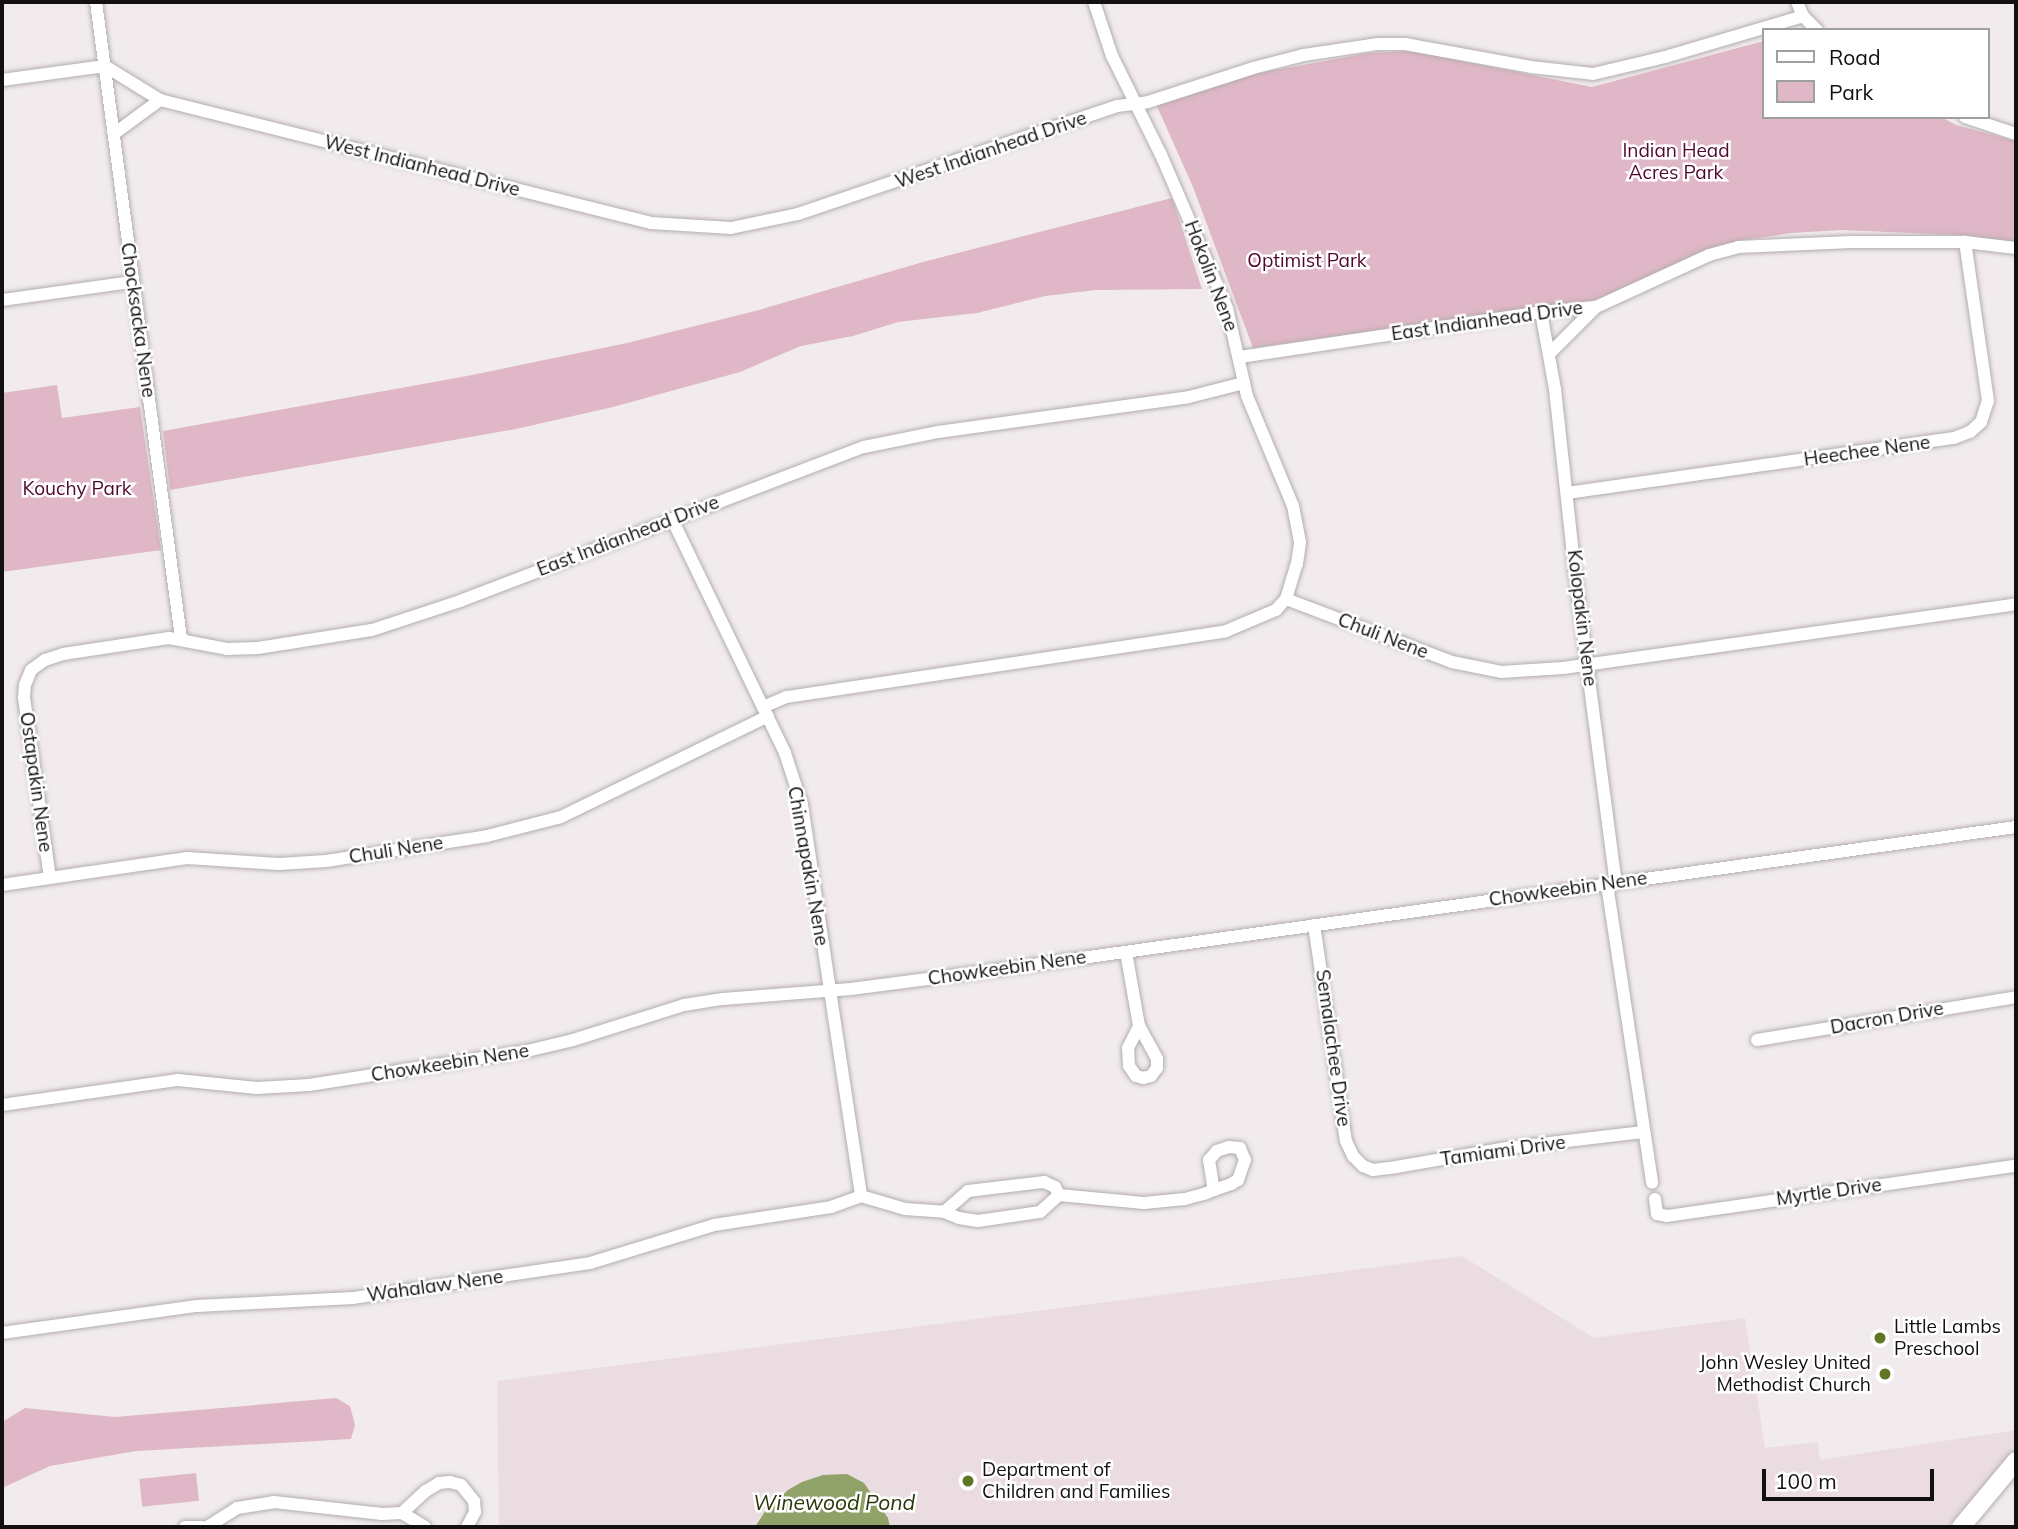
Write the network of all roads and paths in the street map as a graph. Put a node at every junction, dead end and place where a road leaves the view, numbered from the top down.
1 (96, 2) edge
2 (1094, 2) edge
3 (1797, 2) edge
4 (1803, 16) junction
5 (1815, 28) edge
6 (106, 66) junction
7 (2, 80) edge
8 (160, 100) junction
9 (1135, 103) junction
10 (1971, 119) edge
11 (115, 133) junction
12 (2016, 134) edge
13 (1965, 243) junction
14 (2016, 248) edge
15 (132, 282) junction
16 (2, 300) edge
17 (1595, 307) junction
18 (1541, 312) junction
19 (1549, 354) junction
20 (1240, 357) junction
21 (1244, 383) junction
22 (1567, 493) junction
23 (672, 519) junction
24 (1286, 598) junction
25 (2016, 604) edge
26 (181, 638) junction
27 (1588, 664) junction
28 (25, 685) joint
29 (765, 712) junction
30 (2016, 827) edge
31 (50, 878) junction
32 (1612, 884) junction
33 (2, 885) edge
34 (1314, 925) junction
35 (1126, 952) junction
36 (830, 990) junction
37 (2016, 997) edge
38 (1139, 1026) dead end
39 (1757, 1040) dead end
40 (2, 1105) edge
41 (1643, 1132) junction
42 (1363, 1166) joint
43 (2016, 1166) edge
44 (1652, 1183) dead end
45 (1214, 1190) dead end
46 (1059, 1195) junction
47 (861, 1196) junction
48 (1655, 1199) dead end
49 (944, 1212) junction
50 (2, 1333) edge
51 (2016, 1461) edge
52 (402, 1513) junction
53 (185, 1527) edge
54 (202, 1527) edge
55 (207, 1527) edge
56 (425, 1527) edge
57 (467, 1527) edge
58 (1961, 1527) edge

1 - 6 street, Chocksacka Nene
2 - 9 street, Hokolin Nene
3 - 4 street
4 - 5 street
4 - 9 street, West Indianhead Drive
6 - 7 street
6 - 8 street, West Indianhead Drive
6 - 11 street, Chocksacka Nene
8 - 9 street, West Indianhead Drive
8 - 11 street
9 - 20 street, Hokolin Nene
10 - 12 street
11 - 15 street, Chocksacka Nene
13 - 14 street, East Indianhead Drive
13 - 17 street, East Indianhead Drive
13 - 22 street, Heechee Nene
15 - 16 street
15 - 26 street, Chocksacka Nene
17 - 18 street, East Indianhead Drive
17 - 19 street
18 - 19 street, Kolopakin Nene
18 - 20 street, East Indianhead Drive
19 - 22 street, Kolopakin Nene
20 - 21 street, Hokolin Nene
21 - 23 street, East Indianhead Drive
21 - 24 street, Hokolin Nene
22 - 27 street, Kolopakin Nene
23 - 26 street, East Indianhead Drive
23 - 29 street, Chinnapakin Nene
24 - 27 street, Chuli Nene
24 - 29 street, Chuli Nene
25 - 27 street, Chuli Nene
26 - 28 street, East Indianhead Drive
27 - 32 street, Kolopakin Nene
28 - 31 street, Ostapakin Nene
29 - 31 street, Chuli Nene
29 - 36 street, Chinnapakin Nene
30 - 32 street, Chowkeebin Nene
31 - 33 street, Chuli Nene
32 - 34 street, Chowkeebin Nene
32 - 41 street, Kolopakin Nene
34 - 35 street, Chowkeebin Nene
34 - 42 street, Semalachee Drive
35 - 36 street, Chowkeebin Nene
35 - 38 street
36 - 40 street, Chowkeebin Nene
36 - 47 street, Chinnapakin Nene
37 - 39 street, Dacron Drive
41 - 42 street, Tamiami Drive
41 - 44 street, Kolopakin Nene
43 - 48 street, Myrtle Drive
45 - 46 street
46 - 49 street
46 - 49 street
47 - 49 street
47 - 50 street, Wahalaw Nene
51 - 58 street
52 - 55 street
52 - 56 street
52 - 57 street
53 - 54 street

